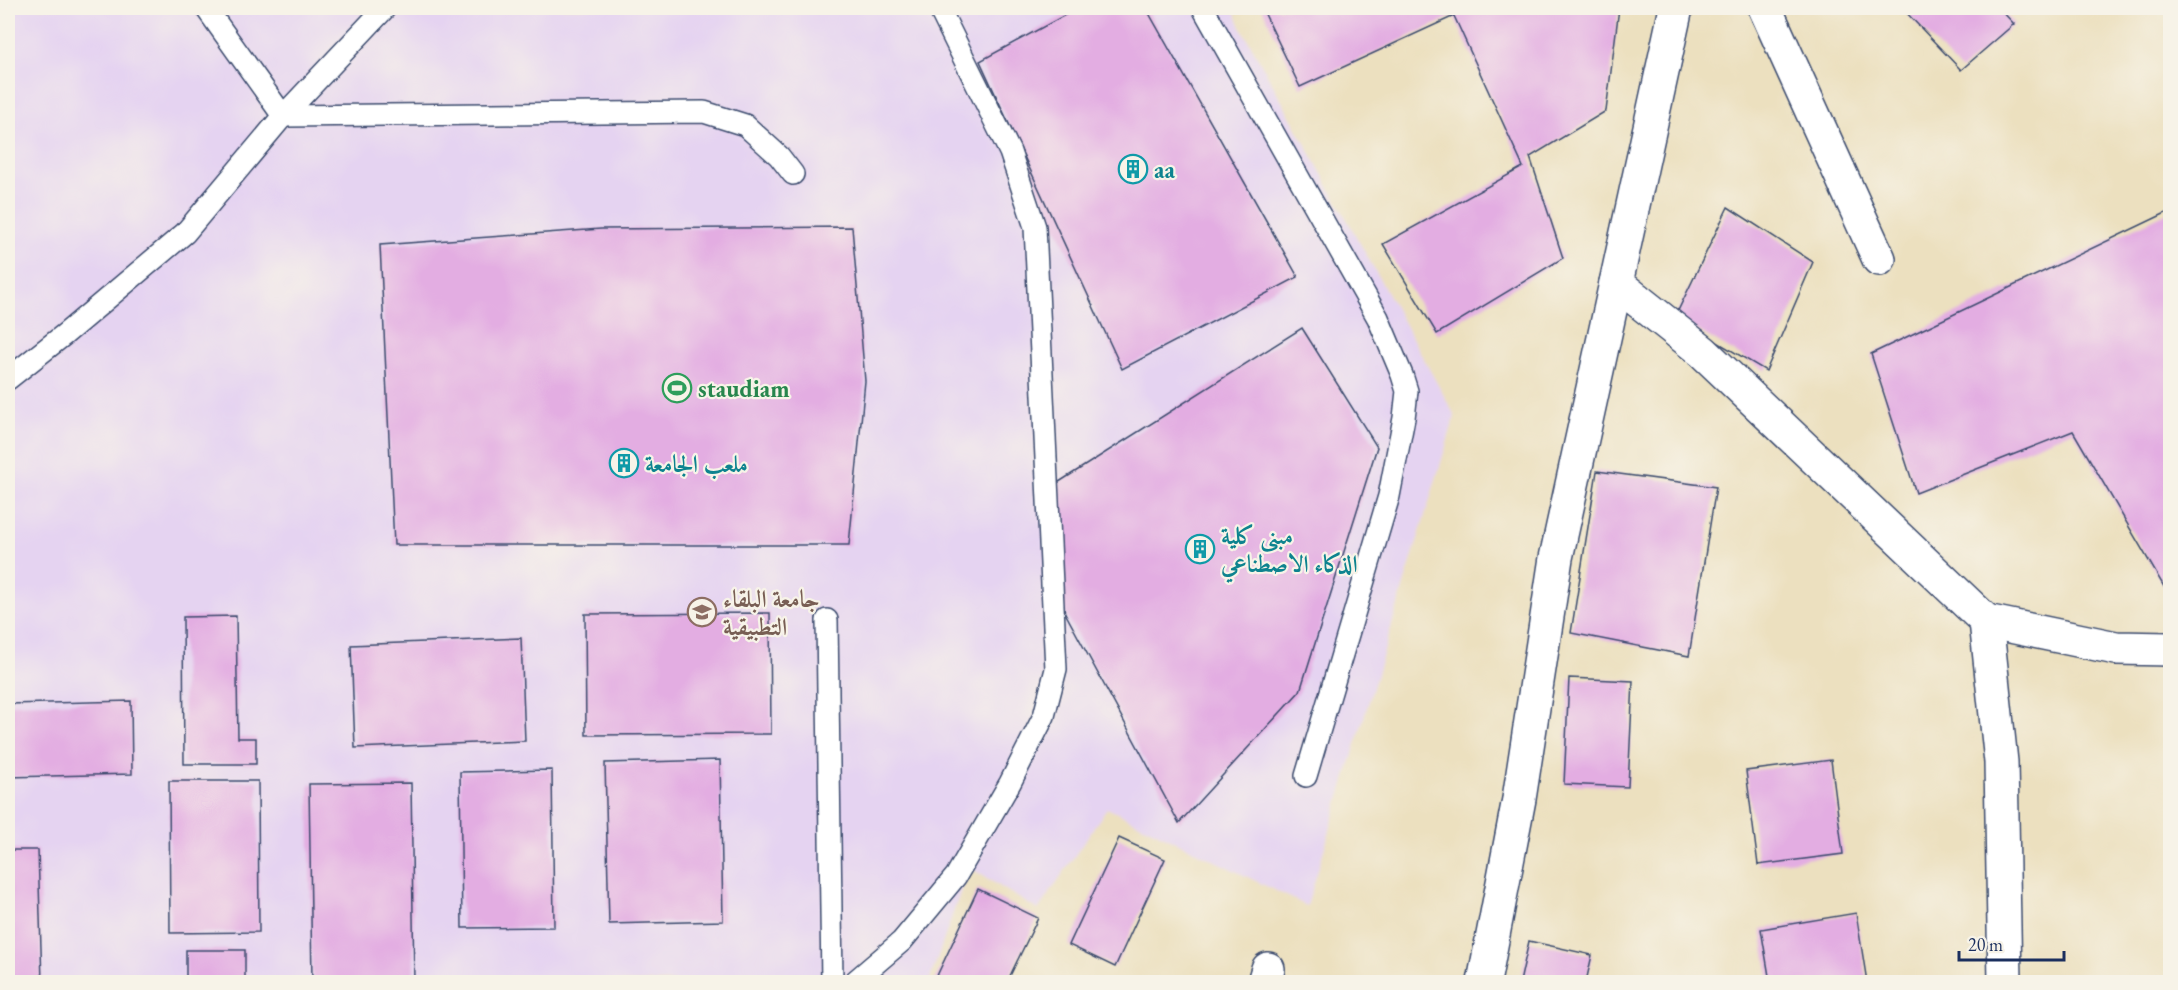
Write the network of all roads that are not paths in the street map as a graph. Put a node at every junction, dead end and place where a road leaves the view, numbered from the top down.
1 (206, 8) edge
2 (385, 8) edge
3 (939, 8) edge
4 (1203, 8) edge
5 (1676, 8) edge
6 (1766, 8) edge
7 (283, 116) junction
8 (793, 174) dead end
9 (1879, 259) dead end
10 (1616, 283) junction
11 (8, 379) edge
12 (828, 620) dead end
13 (1986, 621) junction
14 (2170, 649) edge
15 (1306, 776) dead end
16 (832, 982) edge
17 (854, 982) edge
18 (1484, 982) edge
19 (2005, 982) edge

1 - 7 lane
2 - 7 lane
3 - 17 lane
4 - 15 lane
5 - 10 street
6 - 9 street
7 - 8 lane
7 - 11 lane
10 - 13 street
10 - 18 street
12 - 16 lane
13 - 14 street
13 - 19 street

